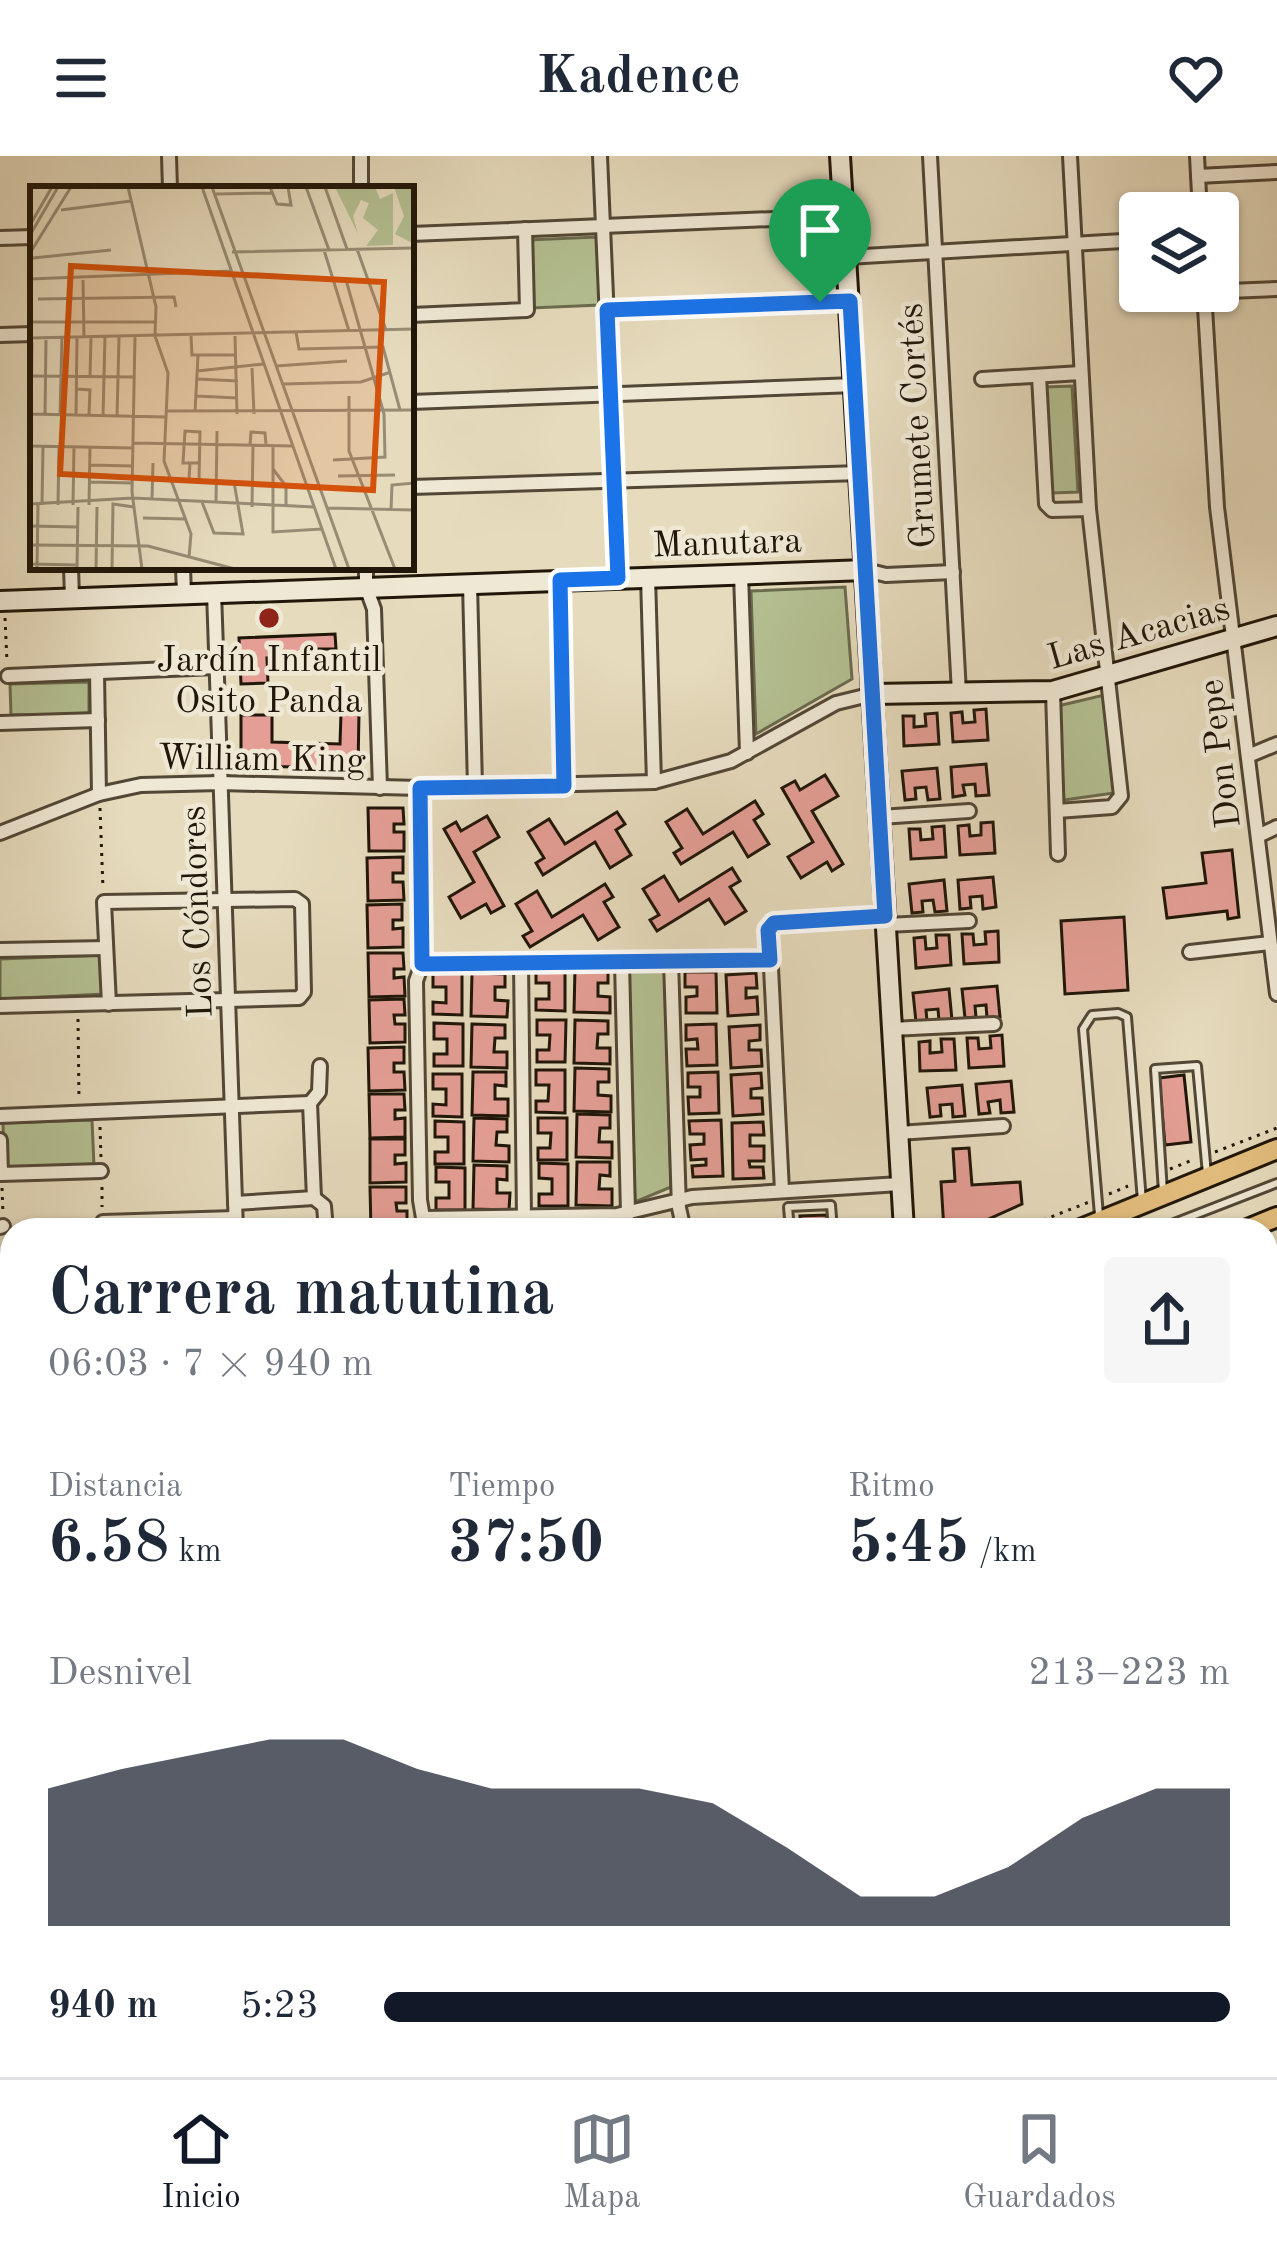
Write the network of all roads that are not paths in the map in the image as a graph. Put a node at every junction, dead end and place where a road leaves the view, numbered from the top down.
1 (169, 156) edge
2 (600, 156) edge
3 (840, 156) edge
4 (930, 156) edge
5 (1070, 156) edge
6 (1197, 156) edge
7 (1277, 172) edge
8 (1198, 176) junction
9 (170, 186) edge
10 (1199, 192) edge
11 (844, 216) junction
12 (603, 226) junction
13 (525, 229) junction
14 (414, 234) edge
15 (30, 237) edge
16 (0, 238) edge
17 (1119, 240) edge
18 (1075, 243) junction
19 (935, 252) junction
20 (847, 257) junction
21 (1277, 290) edge
22 (1239, 291) edge
23 (850, 301) junction
24 (607, 310) junction
25 (1205, 312) edge
26 (414, 315) edge
27 (1081, 373) junction
28 (1039, 376) junction
29 (982, 379) dead end
30 (855, 385) junction
31 (610, 396) junction
32 (414, 402) edge
33 (861, 473) junction
34 (614, 481) junction
35 (414, 488) edge
36 (1089, 508) junction
37 (71, 570) edge
38 (183, 570) edge
39 (866, 570) junction
40 (953, 572) junction
41 (741, 574) junction
42 (366, 577) edge
43 (618, 578) junction
44 (648, 578) junction
45 (560, 580) junction
46 (470, 584) junction
47 (214, 592) junction
48 (184, 594) junction
49 (72, 598) junction
50 (3, 609) edge
51 (1277, 626) edge
52 (1234, 638) junction
53 (216, 667) junction
54 (97, 673) junction
55 (1110, 675) junction
56 (8, 676) road end
57 (1053, 691) junction
58 (959, 693) junction
59 (873, 694) junction
60 (98, 720) junction
61 (0, 723) edge
62 (1277, 744) edge
63 (747, 754) junction
64 (1248, 756) junction
65 (654, 782) junction
66 (220, 783) junction
67 (564, 786) junction
68 (380, 788) junction
69 (420, 788) junction
70 (475, 788) junction
71 (99, 794) junction
72 (968, 811) dead end
73 (1057, 811) junction
74 (880, 817) junction
75 (1277, 827) edge
76 (0, 833) edge
77 (1258, 836) junction
78 (1058, 854) dead end
79 (225, 898) junction
80 (1272, 919) edge
81 (885, 921) junction
82 (969, 921) dead end
83 (1270, 943) junction
84 (106, 948) junction
85 (0, 950) edge
86 (1190, 952) dead end
87 (770, 960) junction
88 (671, 961) junction
89 (622, 962) junction
90 (520, 963) junction
91 (422, 964) junction
92 (1276, 982) edge
93 (1277, 994) edge
94 (228, 1002) junction
95 (109, 1004) junction
96 (0, 1006) edge
97 (994, 1024) dead end
98 (891, 1030) junction
99 (320, 1066) dead end
100 (310, 1103) junction
101 (232, 1108) junction
102 (0, 1116) edge
103 (1003, 1126) dead end
104 (898, 1133) junction
105 (0, 1140) edge
106 (1277, 1149) edge
107 (101, 1171) dead end
108 (1207, 1177) junction
109 (1277, 1183) edge
110 (901, 1184) junction
111 (782, 1191) junction
112 (1163, 1195) junction
113 (314, 1198) junction
114 (679, 1198) junction
115 (235, 1203) junction
116 (1142, 1204) junction
117 (628, 1214) junction
118 (524, 1216) junction
119 (235, 1218) edge
120 (325, 1218) edge
121 (424, 1218) edge
122 (499, 1218) edge
123 (682, 1218) edge
124 (789, 1218) edge
125 (832, 1218) edge
126 (903, 1218) edge
127 (1099, 1218) edge
128 (1109, 1218) edge
129 (1187, 1218) edge

1 - 9 street
2 - 12 street
3 - 11 main road
4 - 19 street, Grumete Cortés
5 - 18 street
6 - 8 street
7 - 8 street
8 - 10 street
11 - 12 street
11 - 20 main road
12 - 13 street
12 - 24 street
13 - 14 street
13 - 26 street
15 - 16 street
17 - 18 street
18 - 19 street
18 - 27 street
19 - 20 street
19 - 40 street, Grumete Cortés
20 - 23 main road
21 - 22 street
23 - 24 street
23 - 30 main road
24 - 31 street
25 - 52 street, Don Pepe
27 - 28 street
27 - 36 street
28 - 29 street
28 - 36 street
30 - 31 street
30 - 33 main road
31 - 32 street
31 - 34 street
33 - 34 street
33 - 39 main road
34 - 35 street
34 - 43 street
36 - 55 street
37 - 49 street
38 - 48 street
39 - 40 street, Manutara
39 - 41 main road, Manutara
39 - 59 main road
40 - 58 street, Grumete Cortés
41 - 44 main road, Manutara
41 - 63 street
42 - 46 main road, Manutara
42 - 47 main road, Manutara
42 - 68 street
43 - 44 main road, Manutara
43 - 45 main road, Manutara
44 - 65 street
45 - 46 main road, Manutara
45 - 67 street
46 - 70 street
47 - 48 main road, Manutara
47 - 53 street, Los Cóndores
48 - 49 main road, Manutara
49 - 50 main road, Manutara
51 - 52 main road, Las Acacias
52 - 55 main road, Las Acacias
52 - 64 street, Don Pepe
53 - 54 street
53 - 66 street, Los Cóndores
54 - 56 street
54 - 60 street
55 - 57 main road, Las Acacias
55 - 73 street
57 - 58 main road, Las Acacias
57 - 73 street
58 - 59 main road, Las Acacias
59 - 63 street, William King
59 - 74 main road
60 - 61 street
60 - 71 street
62 - 64 street
63 - 65 street, William King
64 - 77 street, Don Pepe
65 - 67 street, William King
66 - 68 street, William King
66 - 71 street, William King
66 - 79 street, Los Cóndores
67 - 70 street, William King
68 - 69 street, William King
69 - 70 street, William King
69 - 91 street
71 - 76 street, William King
72 - 74 street
73 - 78 street
74 - 81 main road
75 - 77 street
77 - 80 street, Don Pepe
79 - 84 street
79 - 94 street, Los Cóndores
79 - 94 street
80 - 83 street, Don Pepe
81 - 82 street
81 - 87 street
81 - 98 main road
83 - 86 street
83 - 92 street, Don Pepe
84 - 85 street
84 - 95 street
87 - 88 street
87 - 111 street
88 - 89 street
88 - 114 street
89 - 90 street
89 - 117 street
90 - 91 street
90 - 118 street
91 - 121 street
92 - 93 street, Don Pepe
94 - 95 street
94 - 101 street, Los Cóndores
95 - 96 street
97 - 98 street
98 - 104 main road
99 - 100 street
100 - 101 street
100 - 113 street
101 - 102 street
101 - 115 street, Los Cóndores
103 - 104 street
104 - 110 main road
105 - 107 street
106 - 108 main road
108 - 112 main road
108 - 112 lane
109 - 129 lane
110 - 111 street
110 - 126 main road
111 - 114 street
112 - 116 main road
113 - 115 street
113 - 120 street
114 - 117 street
114 - 123 street
115 - 119 street, Los Cóndores
116 - 127 lane
116 - 128 main road
117 - 118 street
118 - 122 street
124 - 125 lane

